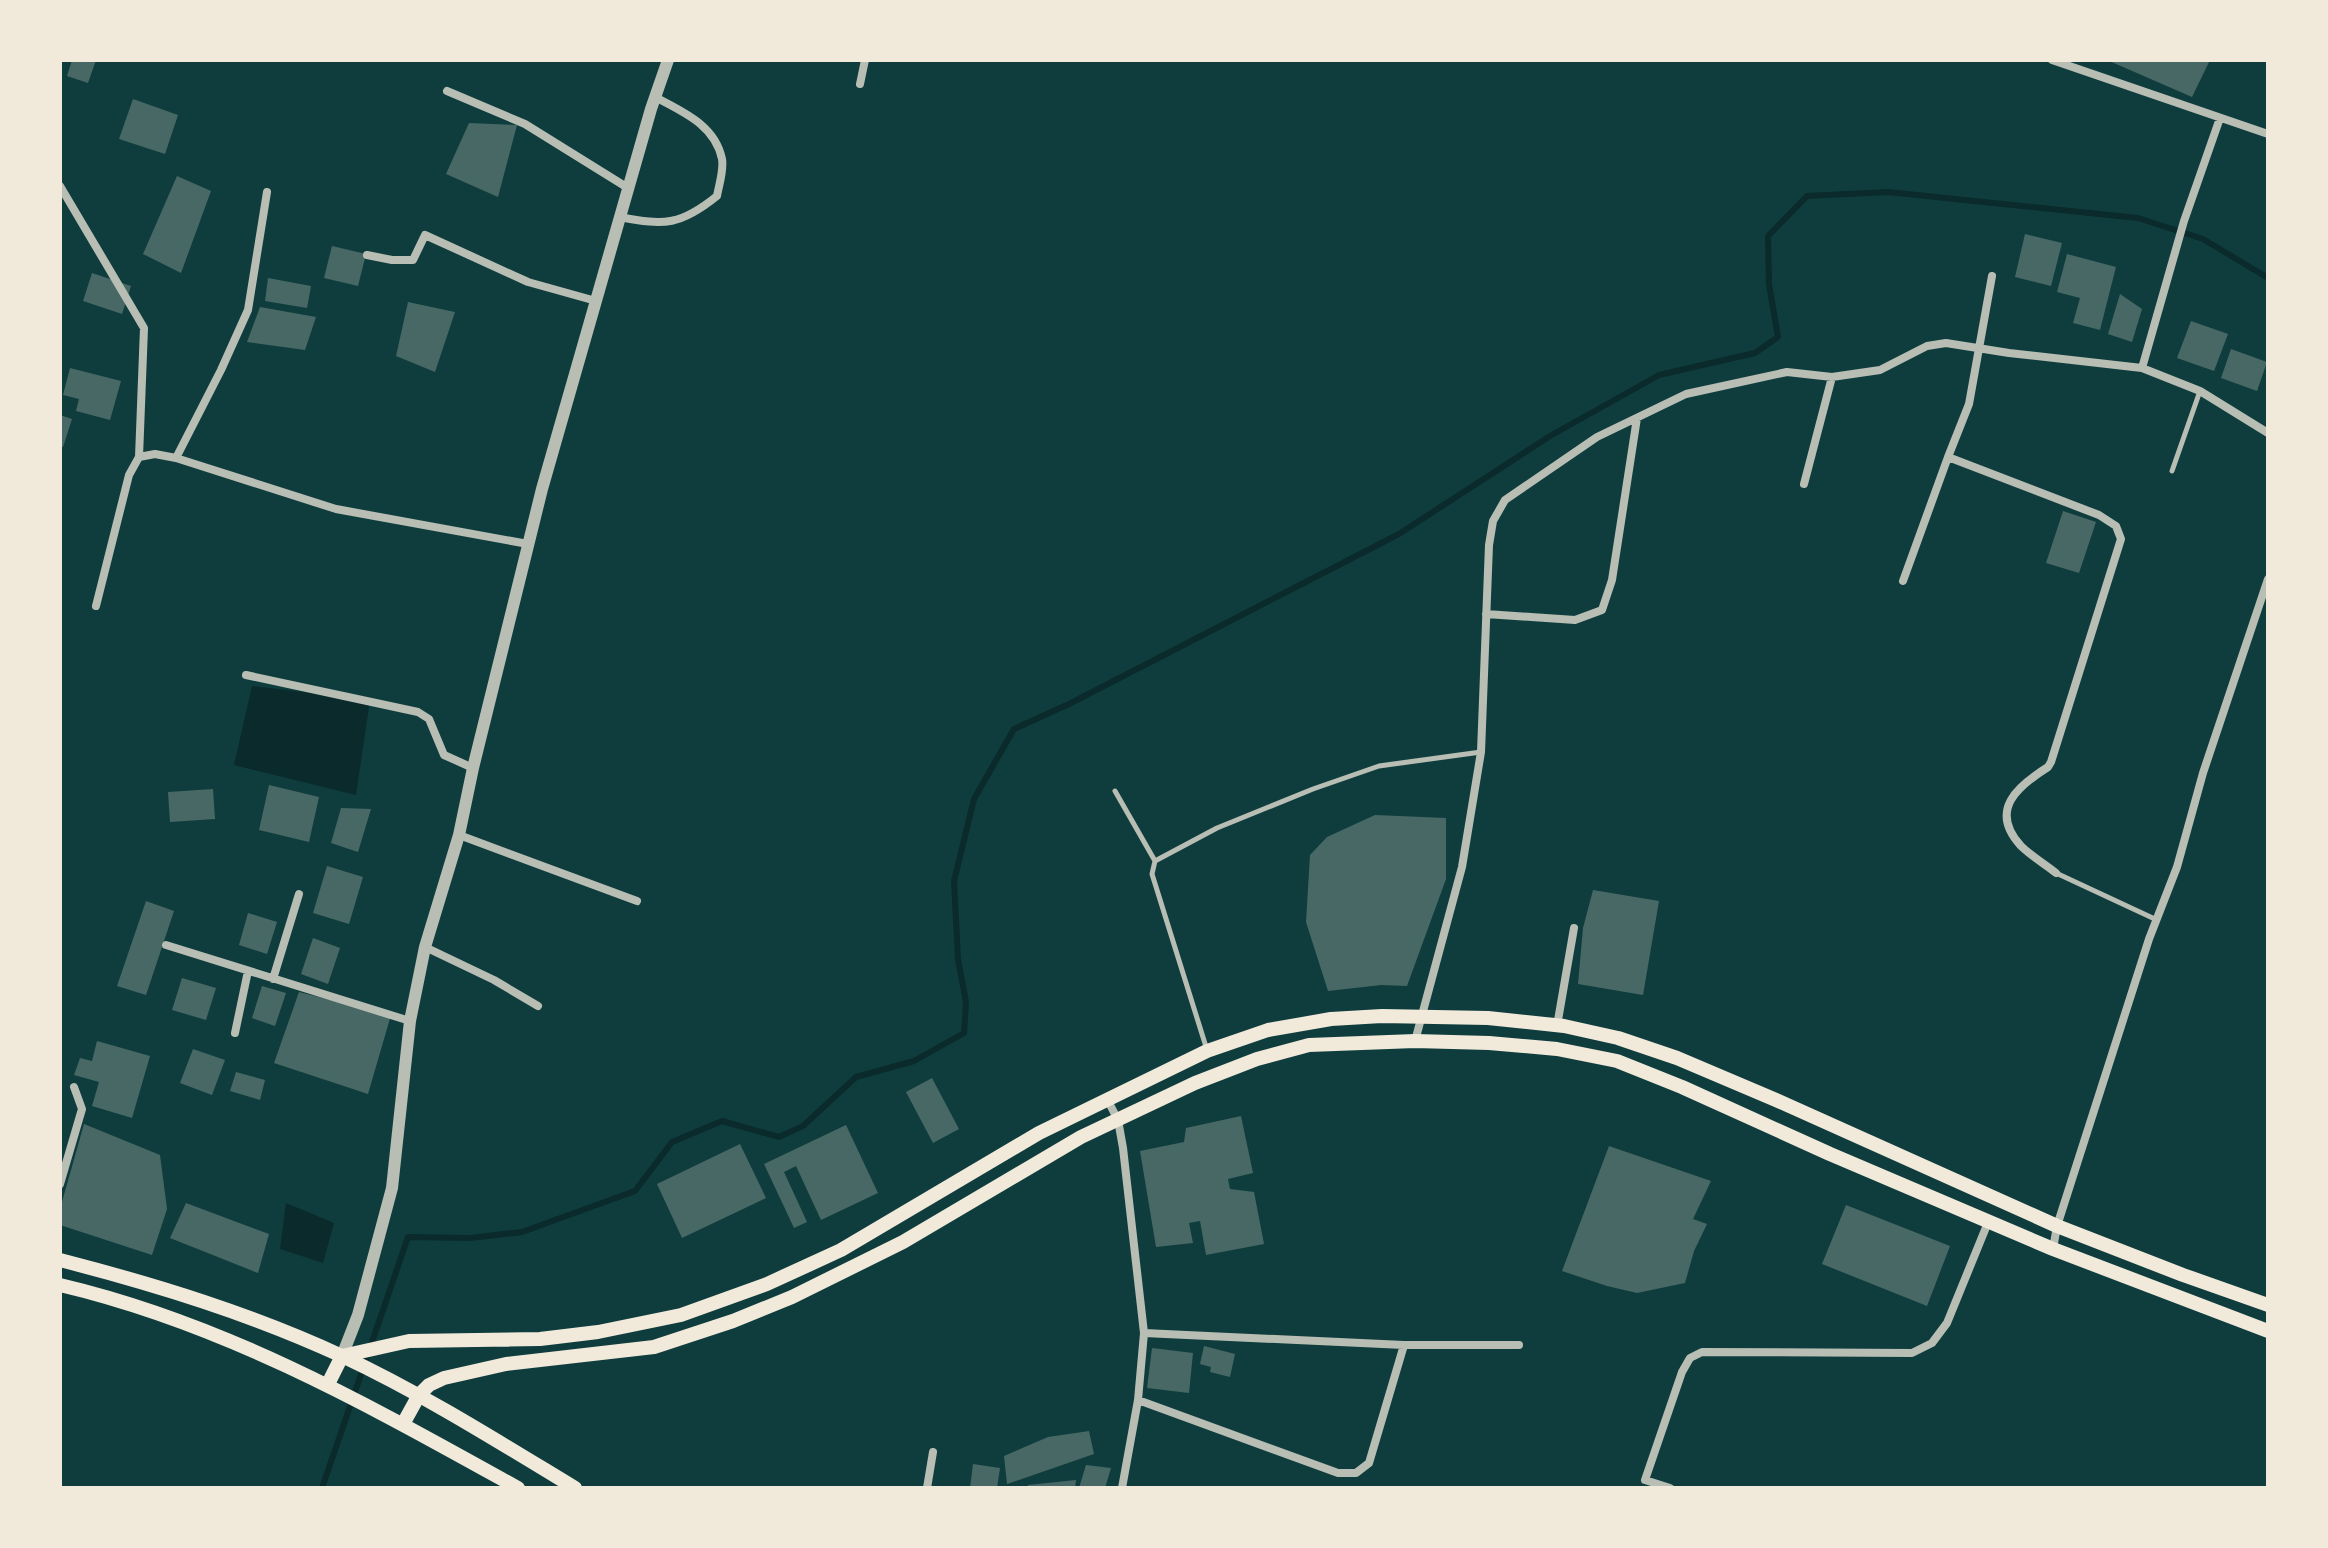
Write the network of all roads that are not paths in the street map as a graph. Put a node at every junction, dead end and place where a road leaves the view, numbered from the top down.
1 (668, 60) edge
2 (865, 60) edge
3 (2052, 60) edge
4 (860, 84) dead end
5 (447, 91) dead end
6 (655, 97) junction
7 (2220, 118) junction
8 (2268, 134) edge
9 (60, 186) edge
10 (628, 188) junction
11 (267, 192) dead end
12 (620, 217) junction
13 (367, 255) dead end
14 (1992, 276) dead end
15 (596, 301) junction
16 (1981, 349) junction
17 (2142, 368) junction
18 (1832, 377) junction
19 (2200, 391) junction
20 (1637, 418) junction
21 (2268, 433) edge
22 (139, 457) junction
23 (1948, 457) junction
24 (176, 458) junction
25 (2172, 471) dead end
26 (1804, 484) dead end
27 (528, 544) junction
28 (2268, 579) edge
29 (1903, 581) dead end
30 (96, 606) dead end
31 (1486, 614) junction
32 (246, 675) dead end
33 (1481, 752) junction
34 (473, 768) junction
35 (1115, 791) dead end
36 (459, 835) junction
37 (1155, 861) junction
38 (2056, 873) joint
39 (299, 894) dead end
40 (637, 901) dead end
41 (2158, 920) junction
42 (1574, 928) dead end
43 (166, 945) dead end
44 (425, 947) junction
45 (248, 971) junction
46 (273, 979) junction
47 (538, 1006) dead end
48 (1421, 1017) junction
49 (410, 1021) junction
50 (1557, 1026) junction
51 (235, 1033) dead end
52 (1415, 1041) junction
53 (1207, 1051) junction
54 (74, 1087) dead end
55 (1107, 1099) junction
56 (1118, 1120) junction
57 (60, 1184) edge
58 (1989, 1220) junction
59 (2057, 1226) junction
60 (2053, 1249) junction
61 (60, 1260) edge
62 (60, 1285) edge
63 (2268, 1305) edge
64 (2268, 1331) edge
65 (1144, 1333) junction
66 (1404, 1345) junction
67 (1519, 1345) dead end
68 (347, 1357) junction
69 (331, 1386) junction
70 (419, 1395) junction
71 (1138, 1400) junction
72 (403, 1424) junction
73 (933, 1452) dead end
74 (1644, 1484) edge
75 (518, 1488) edge
76 (575, 1488) edge
77 (927, 1488) edge
78 (1122, 1488) edge
79 (1670, 1488) edge

1 - 6 street
2 - 4 street
3 - 7 street
5 - 10 street
6 - 10 street
6 - 12 street
7 - 8 street
7 - 17 street
9 - 22 street
10 - 12 street
11 - 24 street
12 - 15 street
13 - 15 street
14 - 16 street
15 - 27 street
16 - 17 street
16 - 18 street
16 - 23 street
17 - 19 street
18 - 20 street
18 - 26 street
19 - 21 street
19 - 25 lane
20 - 31 street
20 - 31 street
22 - 24 street
22 - 30 street
23 - 29 street
23 - 38 street
24 - 27 street
27 - 34 street
28 - 41 street
31 - 33 street
32 - 34 street
33 - 37 lane
33 - 48 street
34 - 36 street
35 - 37 lane
36 - 40 street
36 - 44 street
37 - 53 lane
38 - 41 lane
39 - 46 street
41 - 59 street
42 - 50 street
43 - 45 street
44 - 47 street
44 - 49 street
45 - 46 street
45 - 51 street
46 - 49 street
48 - 50 main road
48 - 52 street
48 - 53 main road
49 - 68 street
50 - 59 main road
52 - 56 main road
52 - 58 main road
53 - 55 main road
54 - 57 street
55 - 56 street
55 - 68 main road
56 - 65 street
56 - 70 main road
58 - 60 main road
58 - 74 street
59 - 60 street
59 - 63 main road
60 - 64 main road
61 - 68 main road
62 - 69 main road
65 - 66 street
65 - 71 street
66 - 67 street
66 - 71 street
68 - 69 main road
68 - 70 main road
69 - 72 main road
70 - 72 main road
70 - 76 main road
71 - 78 street
72 - 75 main road
73 - 77 street
74 - 79 street

